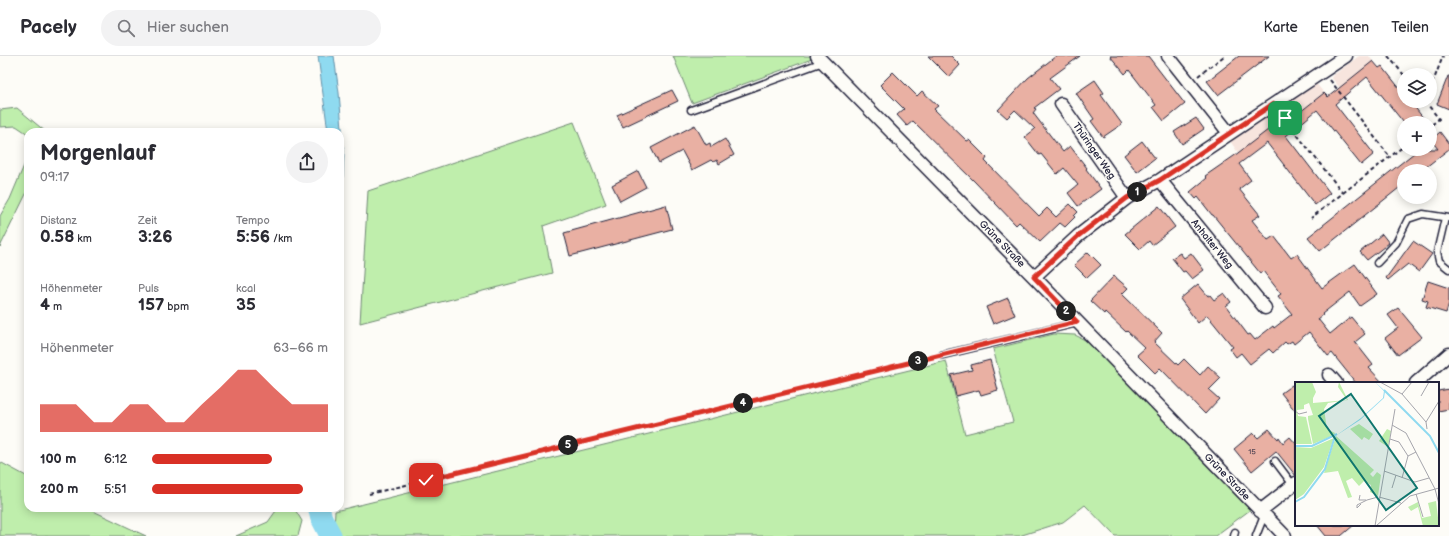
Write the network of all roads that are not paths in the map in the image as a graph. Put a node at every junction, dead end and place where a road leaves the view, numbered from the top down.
1 (1168, 56) edge
2 (1341, 58) edge
3 (820, 59) edge
4 (1061, 104) dead end
5 (691, 110) dead end
6 (1229, 133) junction
7 (1160, 180) junction
8 (1127, 198) junction
9 (1447, 218) edge
10 (1377, 263) dead end
11 (1449, 269) edge
12 (1034, 277) junction
13 (1265, 308) dead end
14 (1077, 322) junction
15 (1449, 354) edge
16 (942, 355) road end
17 (1417, 382) edge
18 (1275, 461) dead end
19 (1295, 484) edge
20 (1262, 514) junction
21 (1256, 536) edge
22 (1285, 536) edge

1 - 6 street
2 - 6 street
3 - 5 lane
3 - 12 street, Grüne Straße
4 - 8 street, Thüringer Weg
6 - 7 street
7 - 8 street
7 - 13 street, Anhalter Weg
8 - 12 street
9 - 10 lane
9 - 11 lane
12 - 14 street, Grüne Straße
14 - 16 lane
14 - 20 street, Grüne Straße
15 - 17 street
18 - 19 lane
19 - 20 street
20 - 21 lane
20 - 22 street, Grüne Straße

